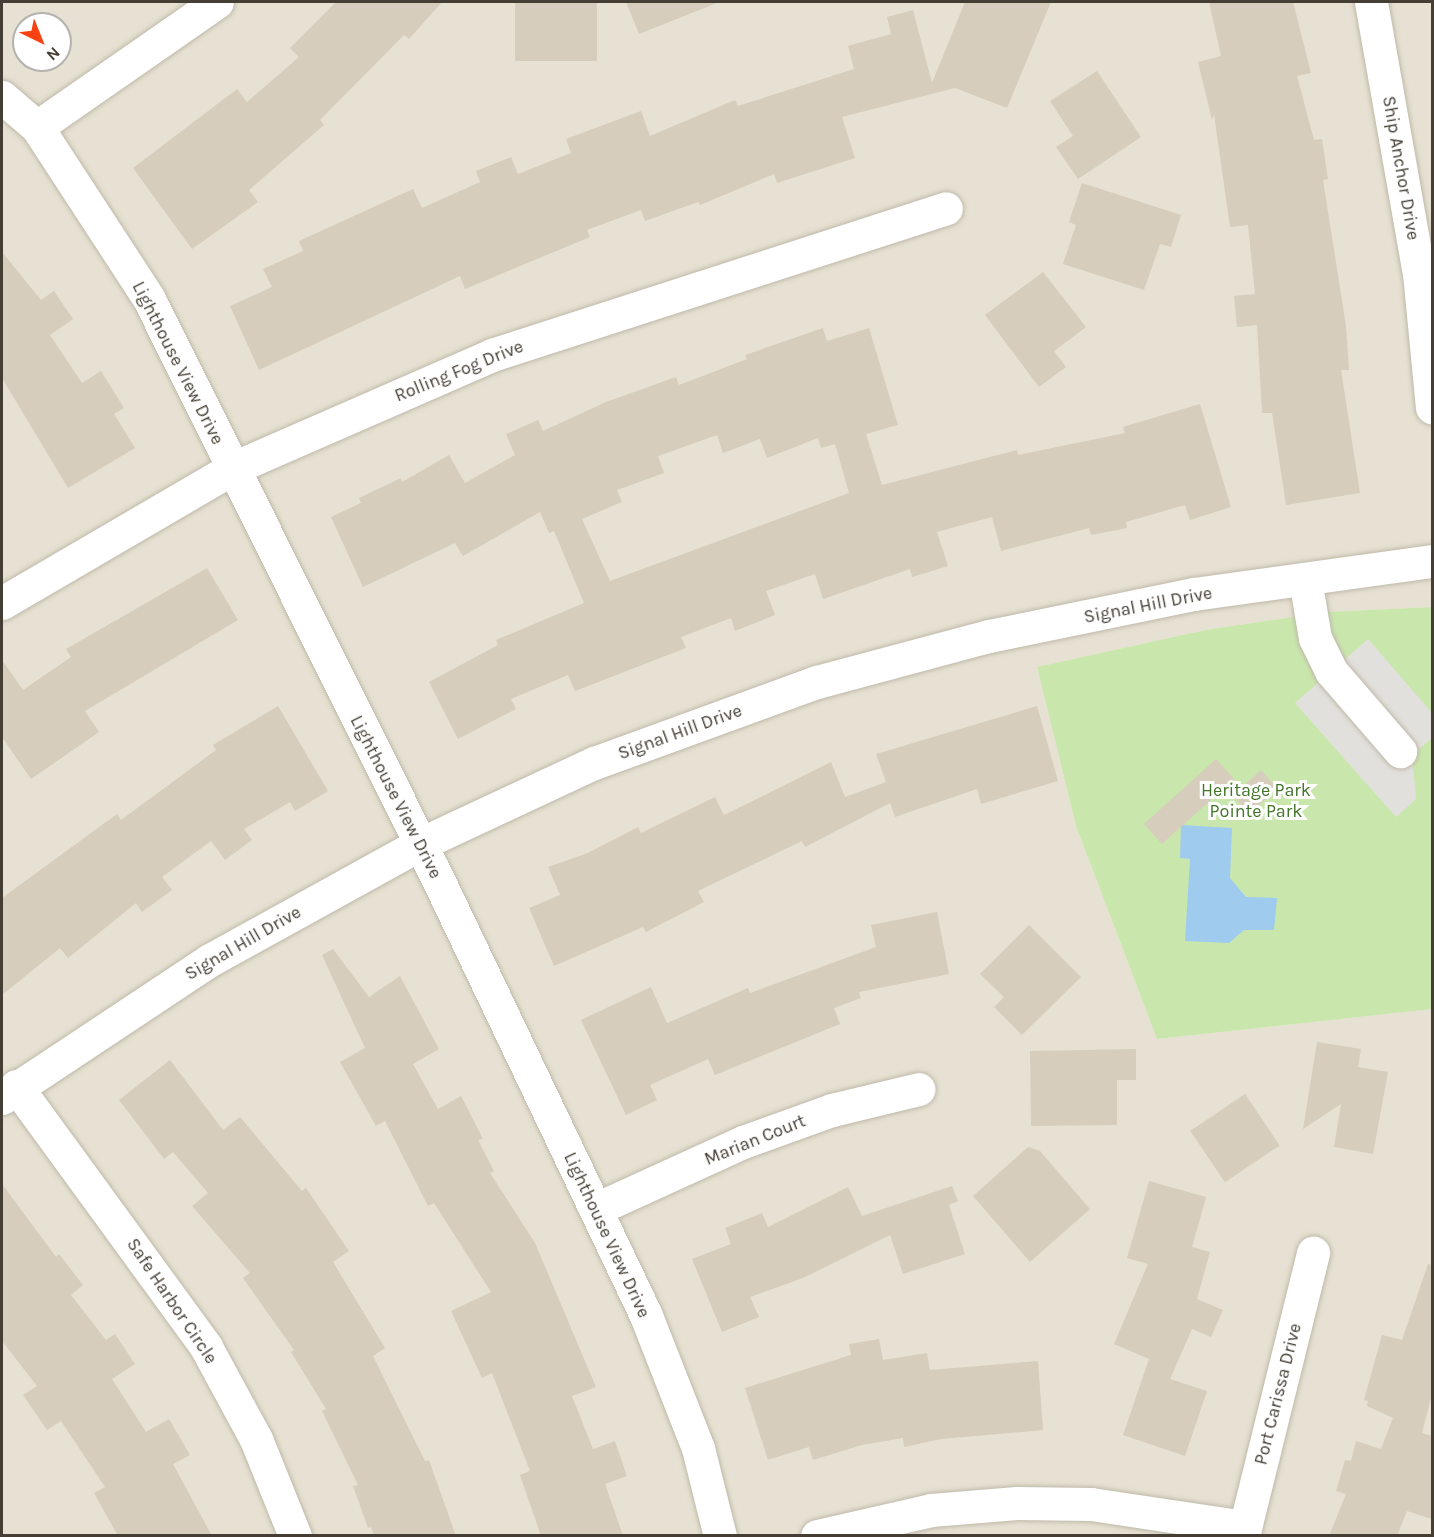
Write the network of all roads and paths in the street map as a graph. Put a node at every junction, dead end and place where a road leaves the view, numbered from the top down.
1 (217, 2) edge
2 (1371, 2) edge
3 (2, 97) edge
4 (37, 127) junction
5 (946, 208) dead end
6 (1432, 407) edge
7 (231, 469) junction
8 (1432, 561) edge
9 (1305, 579) junction
10 (2, 603) edge
11 (1400, 751) dead end
12 (420, 844) junction
13 (920, 1089) dead end
14 (9, 1092) edge
15 (596, 1209) junction
16 (1313, 1253) dead end
17 (1244, 1531) edge
18 (295, 1536) edge
19 (720, 1536) edge
20 (817, 1536) edge

1 - 4 street
2 - 6 street, Ship Anchor Drive
3 - 4 street, Lighthouse View Drive
4 - 7 street, Lighthouse View Drive
5 - 7 street, Rolling Fog Drive
7 - 10 street, Rolling Fog Drive
7 - 12 street, Lighthouse View Drive
8 - 9 street, Signal Hill Drive
9 - 11 street
9 - 12 street, Signal Hill Drive
12 - 14 street, Signal Hill Drive
12 - 15 street, Lighthouse View Drive
13 - 15 street, Marian Court
14 - 18 street, Safe Harbor Circle
15 - 19 street, Lighthouse View Drive
16 - 17 street, Port Carissa Drive
17 - 20 street

